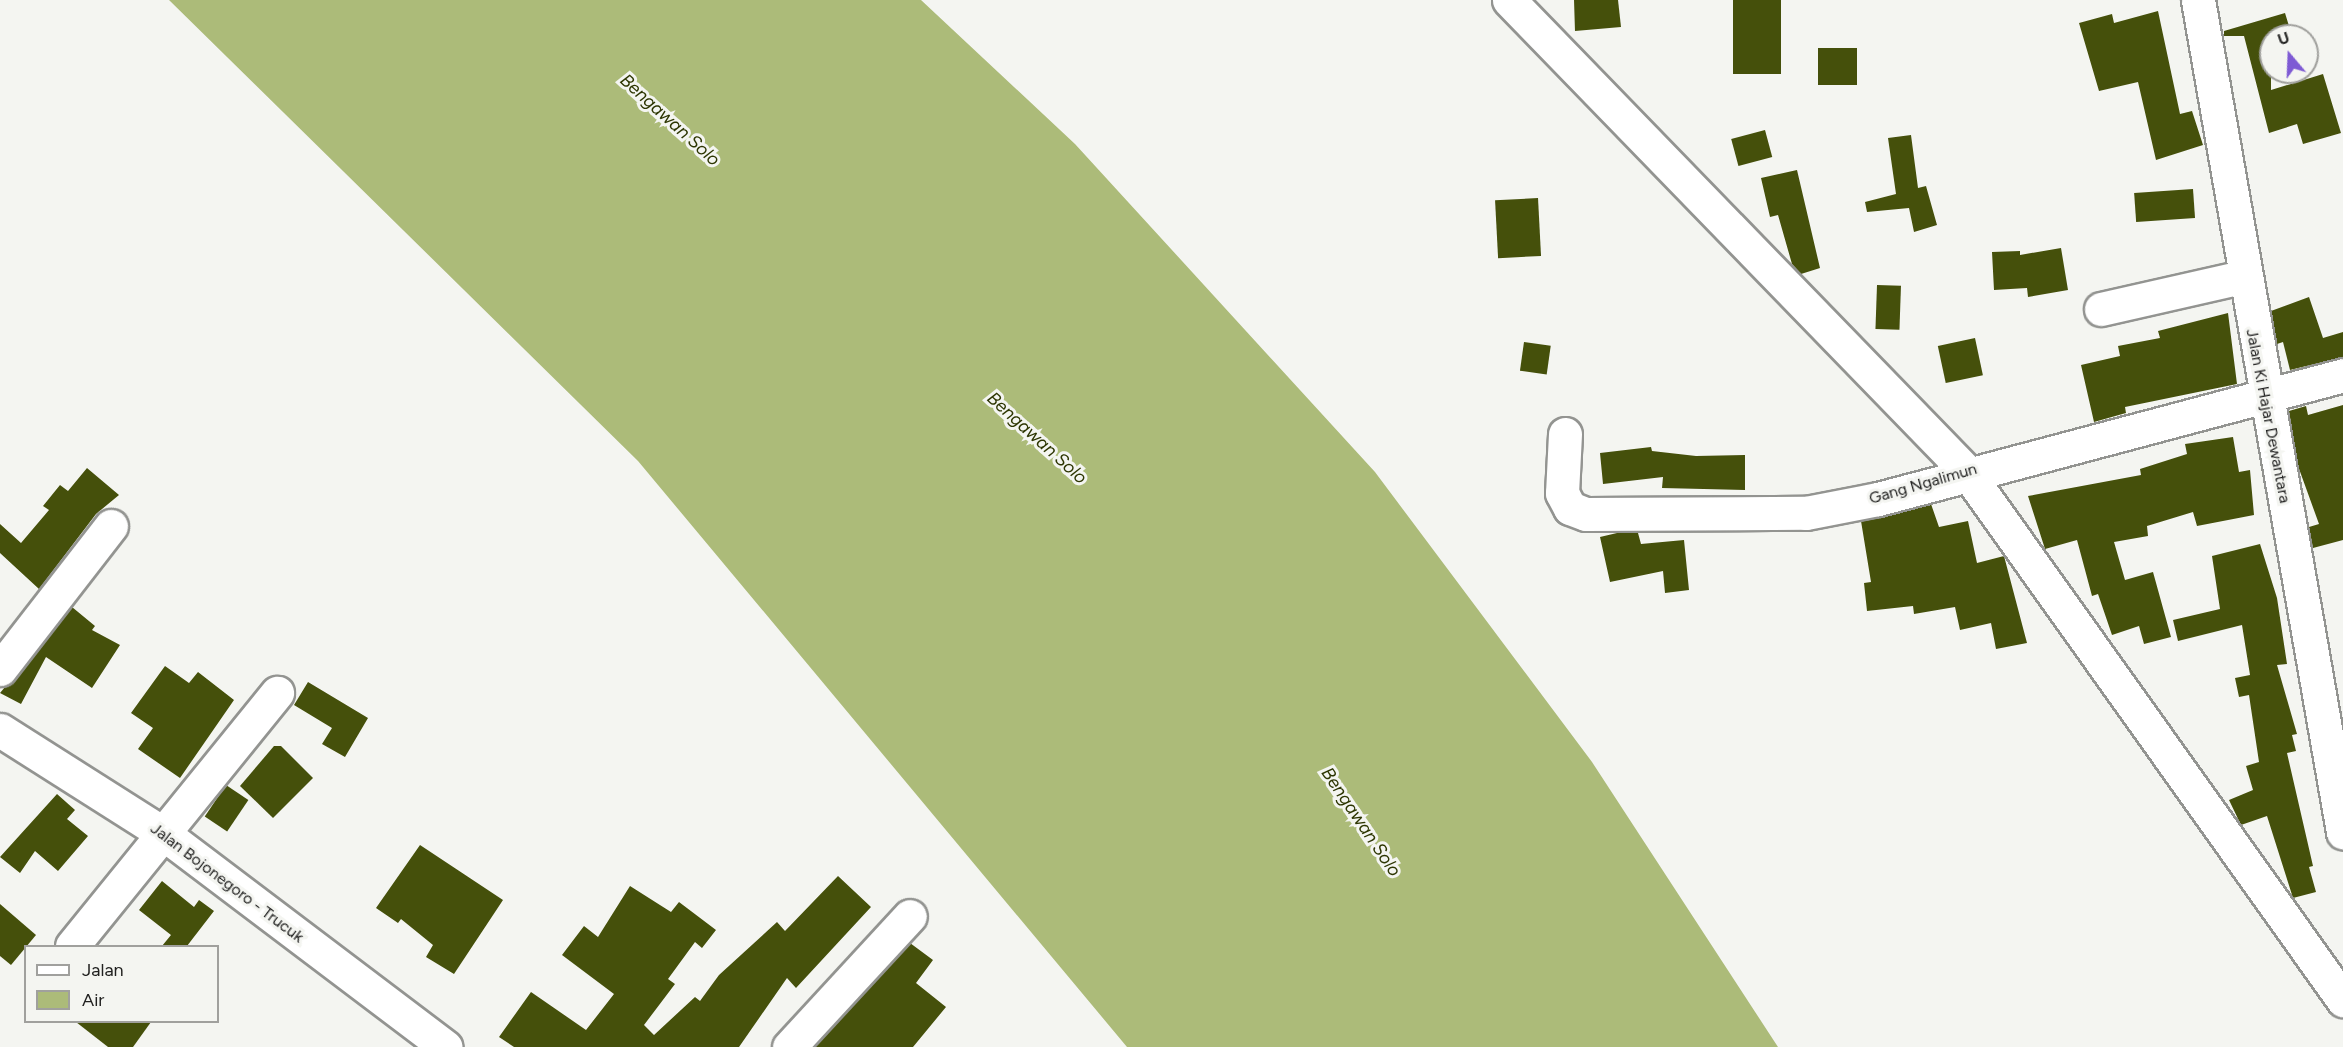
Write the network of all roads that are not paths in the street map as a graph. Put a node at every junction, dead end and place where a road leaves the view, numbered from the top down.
1 (1509, 0) edge
2 (2198, 0) edge
3 (2242, 277) junction
4 (2101, 309) dead end
5 (2343, 375) edge
6 (2264, 398) junction
7 (1565, 434) dead end
8 (1966, 471) junction
9 (111, 526) dead end
10 (0, 669) edge
11 (277, 693) dead end
12 (0, 730) edge
13 (2340, 788) edge
14 (2343, 832) edge
15 (164, 834) junction
16 (910, 916) dead end
17 (73, 945) edge
18 (2343, 1000) edge
19 (446, 1047) edge
20 (789, 1047) edge

1 - 8 street
2 - 3 street, Jalan Ki Hajar Dewantara
3 - 4 street
3 - 6 street, Jalan Ki Hajar Dewantara
5 - 6 street, Gang Ngalimun
6 - 8 street, Gang Ngalimun
6 - 13 street, Jalan Ki Hajar Dewantara
7 - 8 street, Gang Ngalimun
8 - 18 street
9 - 10 street
11 - 15 street
12 - 15 street, Jalan Bojonegoro - Trucuk
13 - 14 street, Jalan Ki Hajar Dewantara
15 - 17 street
15 - 19 street, Jalan Bojonegoro - Trucuk
16 - 20 street

